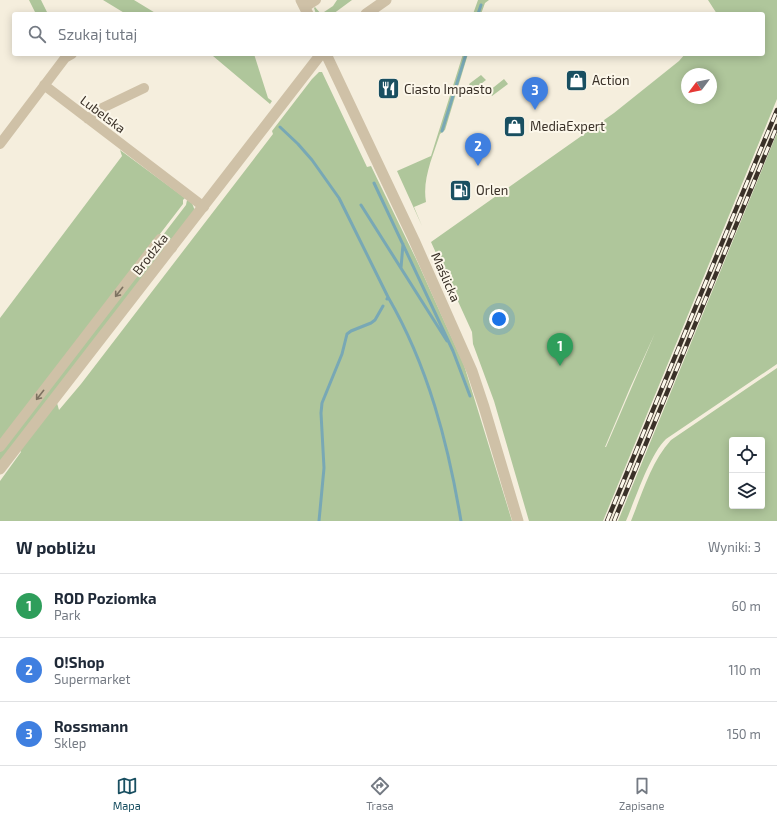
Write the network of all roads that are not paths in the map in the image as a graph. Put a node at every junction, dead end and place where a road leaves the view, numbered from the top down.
1 (316, 0) edge
2 (386, 0) edge
3 (305, 7) edge
4 (369, 12) edge
5 (68, 56) edge
6 (319, 56) edge
7 (327, 56) edge
8 (44, 85) junction
9 (144, 88) dead end
10 (88, 119) junction
11 (0, 144) edge
12 (204, 207) junction
13 (172, 248) junction
14 (0, 447) edge
15 (0, 469) edge
16 (518, 521) edge

1 - 3 street
2 - 4 street
5 - 8 street
6 - 12 street, Brodzka
7 - 16 street, Maślicka
8 - 10 street, Lubelska
8 - 11 street
9 - 10 street
10 - 12 street, Lubelska
12 - 13 street, Brodzka
13 -> 14 street
13 - 15 street, Brodzka

